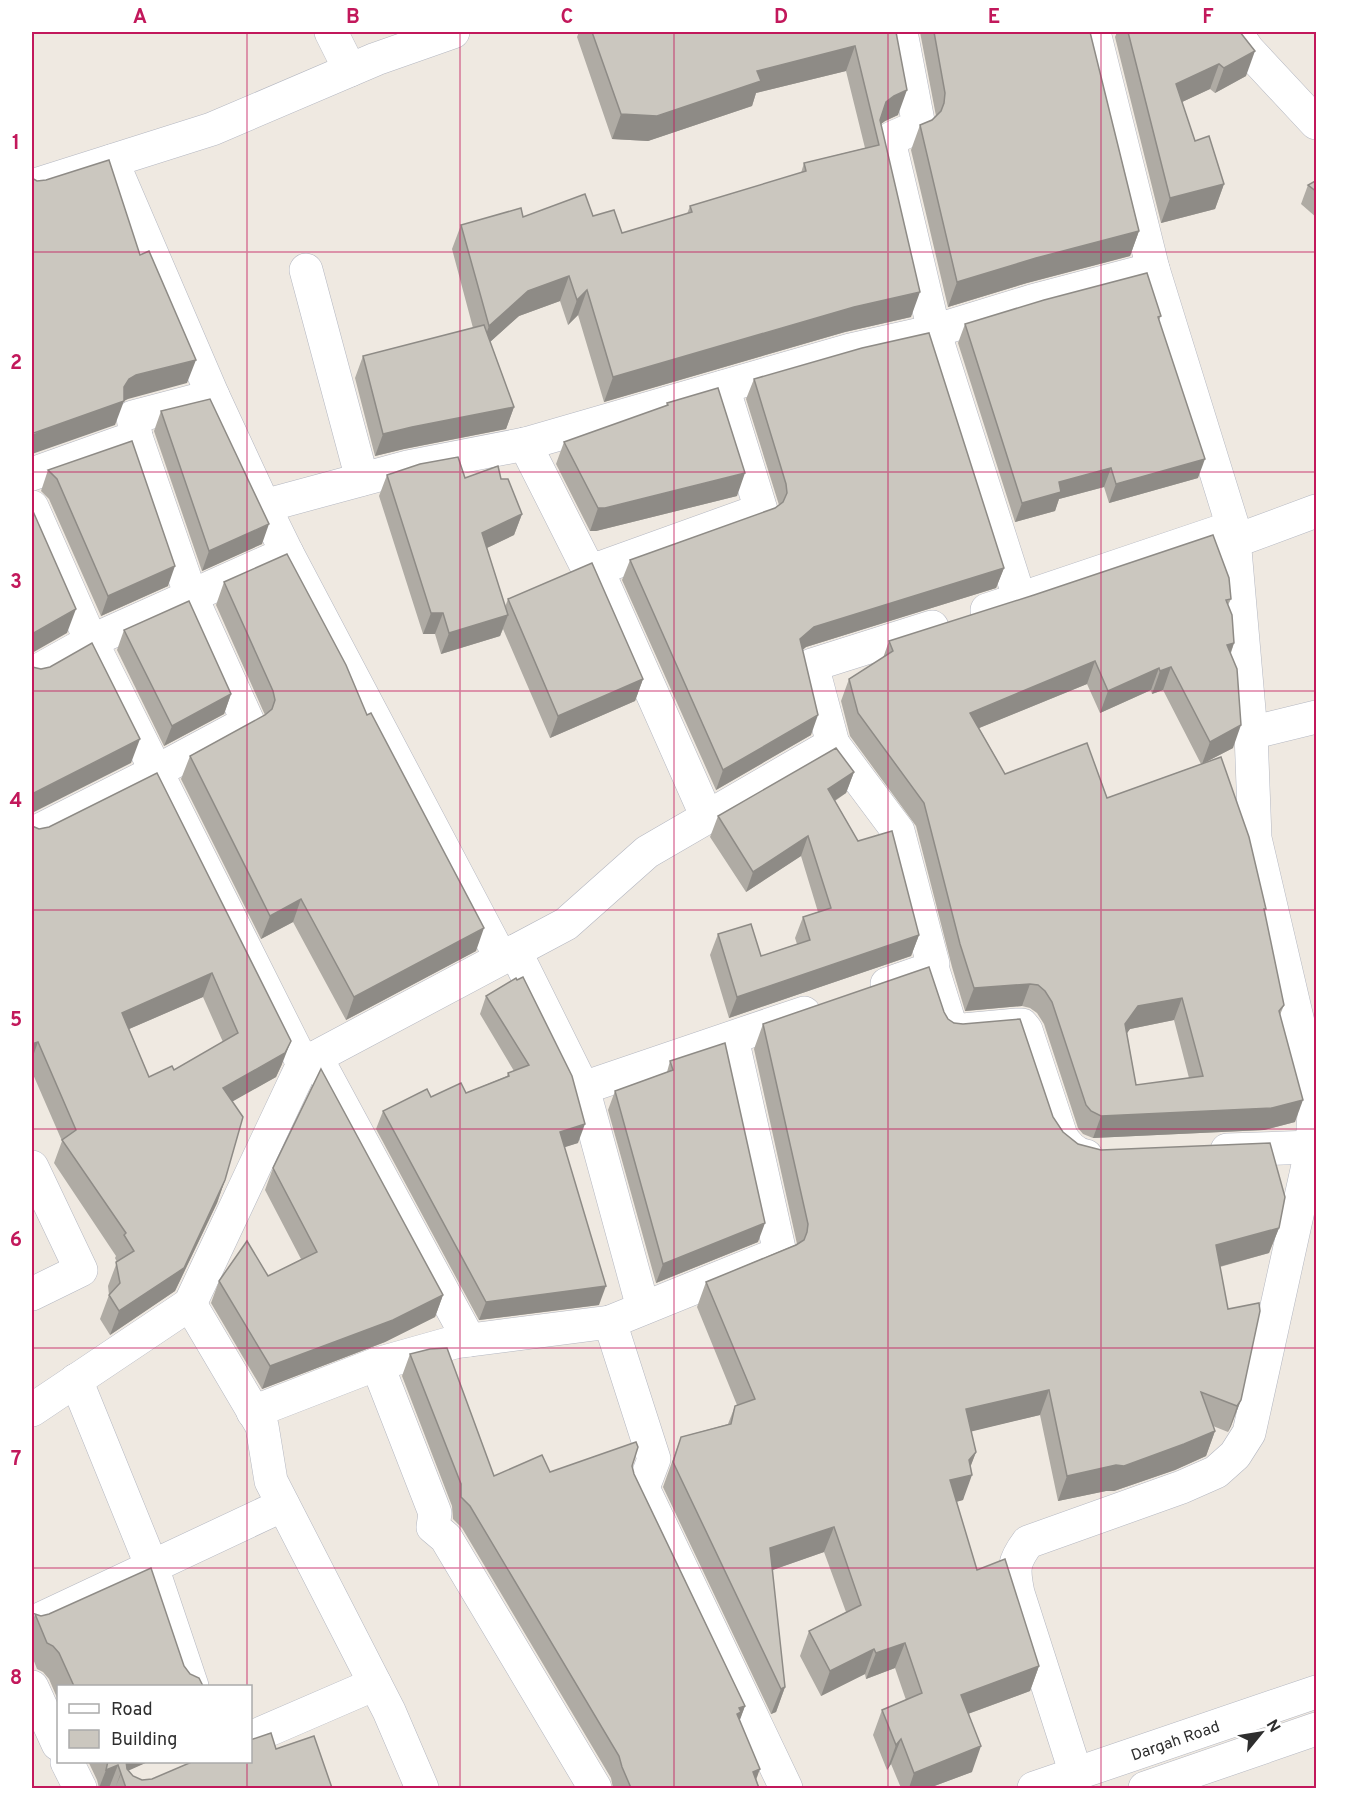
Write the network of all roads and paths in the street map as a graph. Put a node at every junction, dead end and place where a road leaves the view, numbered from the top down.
1 (331, 32) edge
2 (453, 32) edge
3 (901, 32) edge
4 (1094, 32) edge
5 (1235, 32) edge
6 (350, 70) junction
7 (1317, 123) edge
8 (111, 161) junction
9 (32, 186) edge
10 (1153, 269) junction
11 (306, 270) dead end
12 (934, 331) junction
13 (723, 387) junction
14 (213, 396) junction
15 (136, 437) junction
16 (525, 444) junction
17 (32, 474) edge
18 (362, 479) junction
19 (264, 506) junction
20 (32, 507) edge
21 (1317, 511) edge
22 (1234, 534) junction
23 (287, 553) junction
24 (597, 569) junction
25 (191, 596) junction
26 (1020, 600) junction
27 (91, 641) junction
28 (32, 674) edge
29 (1317, 717) edge
30 (1251, 733) junction
31 (832, 744) junction
32 (157, 771) junction
33 (707, 817) junction
34 (32, 834) edge
35 (508, 955) junction
36 (932, 967) junction
37 (864, 992) edge
38 (831, 1004) edge
39 (732, 1038) junction
40 (310, 1060) junction
41 (583, 1088) junction
42 (1316, 1095) edge
43 (1312, 1147) junction
44 (1196, 1152) edge
45 (1114, 1156) edge
46 (32, 1167) edge
47 (32, 1294) edge
48 (190, 1304) junction
49 (643, 1308) junction
50 (610, 1322) junction
51 (469, 1340) junction
52 (377, 1364) junction
53 (76, 1380) junction
54 (32, 1410) edge
55 (253, 1412) junction
56 (284, 1505) junction
57 (152, 1567) junction
58 (32, 1623) edge
59 (375, 1684) junction
60 (192, 1685) edge
61 (32, 1687) edge
62 (1317, 1692) edge
63 (1317, 1729) edge
64 (252, 1737) edge
65 (57, 1742) edge
66 (68, 1763) edge
67 (1076, 1773) junction
68 (80, 1788) edge
69 (422, 1788) edge
70 (595, 1788) edge
71 (786, 1788) edge
72 (1034, 1788) edge
73 (1145, 1788) edge

1 - 6 street
2 - 6 street
3 - 12 street
4 - 10 street
5 - 7 street
6 - 8 street
8 - 9 street
8 - 14 street
10 - 12 street
10 - 22 street
11 - 18 street
12 - 13 street
12 - 26 street
13 - 16 street
13 - 24 street
14 - 15 street
14 - 19 street
15 - 17 street
15 - 25 street
16 - 18 street
16 - 24 street
18 - 19 street
19 - 23 street
20 - 27 street
21 - 22 street
22 - 26 street
22 - 30 street
23 - 25 street
23 - 35 street
24 - 33 street
25 - 27 street
25 - 32 street
26 - 31 street
27 - 28 street
27 - 32 street
29 - 30 street
30 - 42 street
31 - 33 street
31 - 36 street
32 - 34 street
32 - 40 street
33 - 35 street
35 - 40 street
35 - 41 street
36 - 37 street
36 - 45 street
38 - 39 street
39 - 41 street
39 - 49 street
40 - 48 street
40 - 51 street
41 - 49 street
42 - 43 street
43 - 44 street
43 - 67 street
46 - 47 street
48 - 53 street
48 - 55 street
49 - 50 street
50 - 51 street
50 - 71 street
51 - 52 street
52 - 55 street
52 - 70 street
53 - 54 street
53 - 57 street
55 - 56 street
56 - 57 street
56 - 59 street
57 - 58 street
57 - 60 street
59 - 64 street
59 - 69 street
61 - 65 street
62 - 67 street, Dargah Road
63 - 73 street
66 - 68 street
67 - 72 street, Dargah Road

